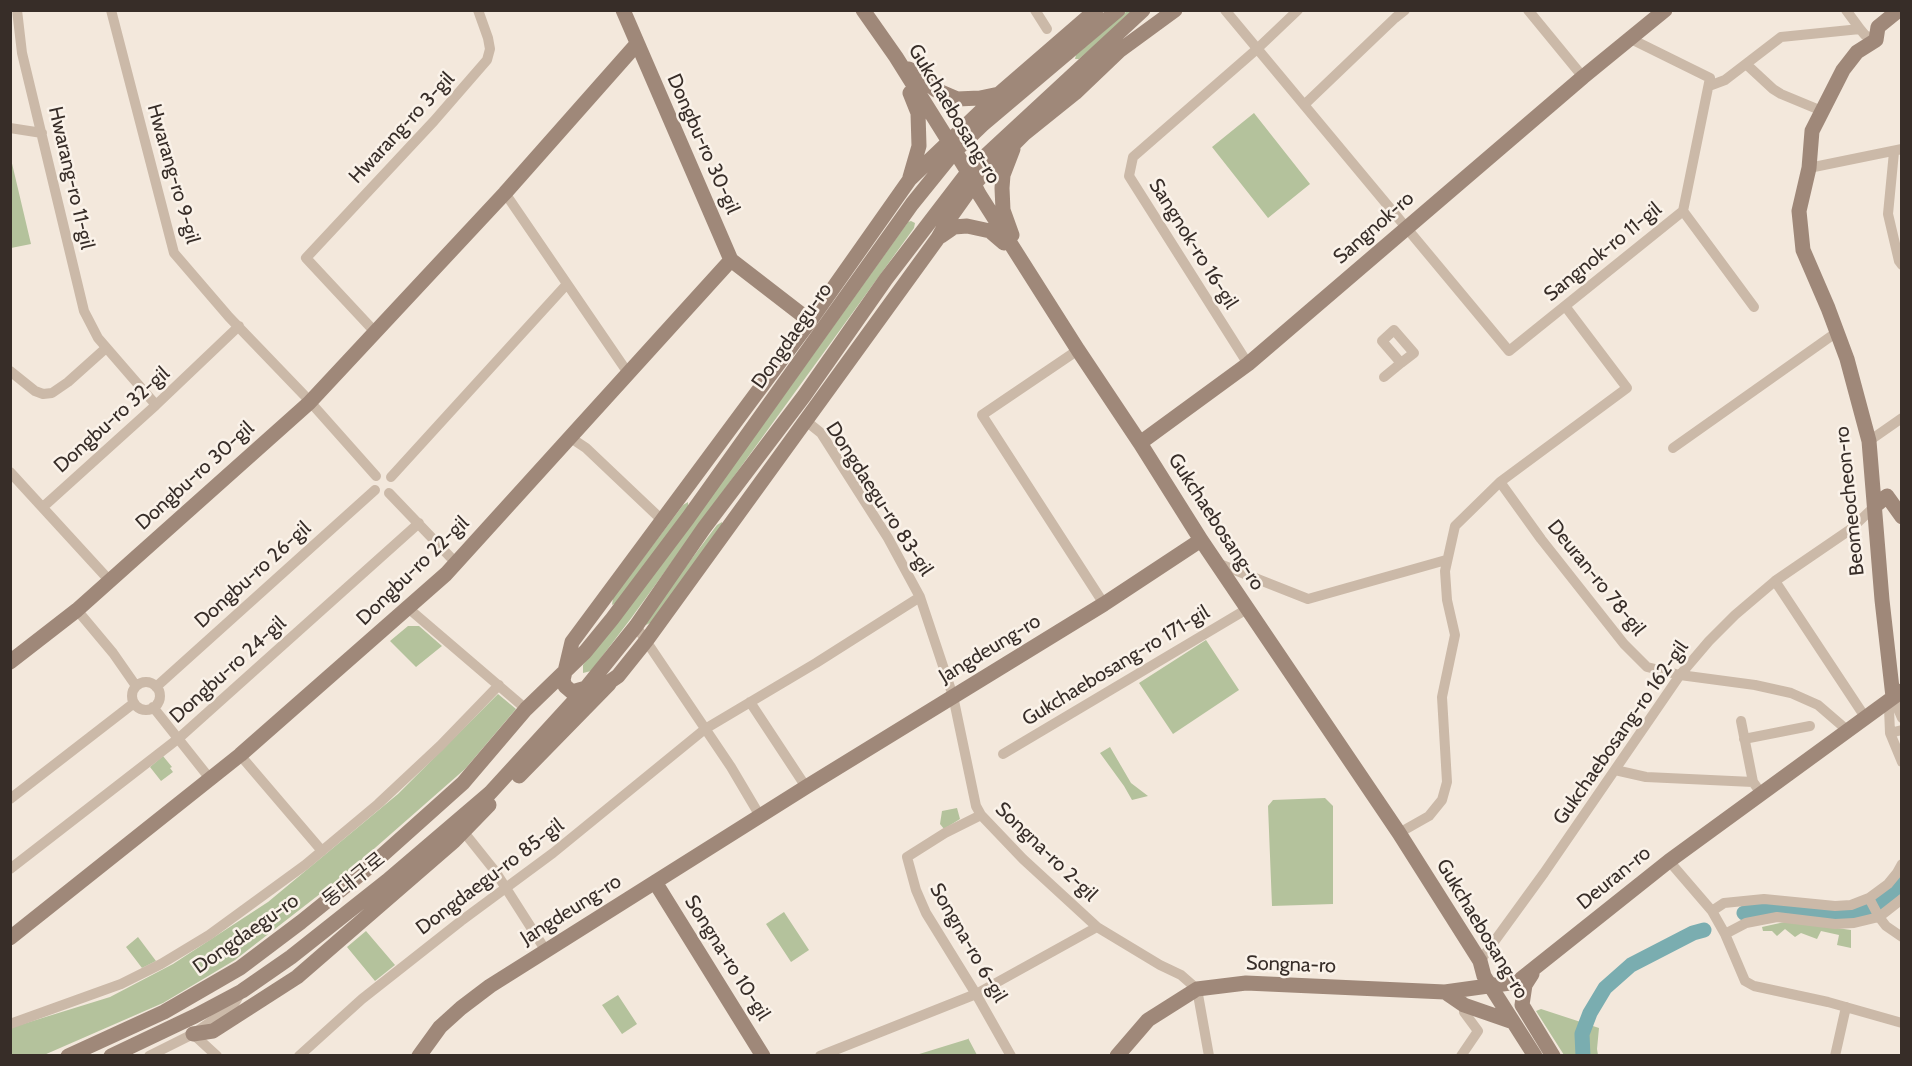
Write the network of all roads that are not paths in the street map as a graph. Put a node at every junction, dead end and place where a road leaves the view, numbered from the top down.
1 (17, 10) edge
2 (111, 10) edge
3 (478, 10) edge
4 (623, 10) edge
5 (863, 10) edge
6 (1035, 10) edge
7 (1096, 10) edge
8 (1118, 10) edge
9 (1143, 10) edge
10 (1174, 10) edge
11 (1225, 10) edge
12 (1298, 10) edge
13 (1405, 10) edge
14 (1528, 10) edge
15 (1665, 10) edge
16 (1846, 10) edge
17 (1899, 10) edge
18 (1047, 29) dead end
19 (1860, 29) junction
20 (1631, 39) junction
21 (1876, 40) junction
22 (636, 45) junction
23 (1257, 49) junction
24 (896, 57) junction
25 (1746, 64) junction
26 (1583, 77) junction
27 (1709, 86) junction
28 (1001, 100) junction
29 (1304, 105) junction
30 (1822, 111) junction
31 (10, 128) edge
32 (1018, 132) junction
33 (42, 133) junction
34 (951, 147) junction
35 (1898, 151) edge
36 (1809, 168) junction
37 (971, 178) junction
38 (910, 179) junction
39 (505, 192) junction
40 (912, 204) junction
41 (1683, 211) junction
42 (932, 220) junction
43 (1406, 227) junction
44 (938, 238) junction
45 (1018, 255) junction
46 (731, 260) junction
47 (1902, 265) edge
48 (567, 284) junction
49 (1565, 306) junction
50 (1754, 307) dead end
51 (810, 321) junction
52 (239, 326) junction
53 (375, 332) junction
54 (1837, 332) junction
55 (106, 348) junction
56 (1078, 350) junction
57 (1401, 363) dead end
58 (1248, 364) junction
59 (10, 371) edge
60 (628, 373) junction
61 (1384, 377) dead end
62 (309, 403) junction
63 (156, 405) junction
64 (1902, 418) edge
65 (806, 422) junction
66 (571, 438) junction
67 (1869, 441) junction
68 (1140, 444) junction
69 (1673, 448) dead end
70 (10, 472) edge
71 (376, 476) junction
72 (391, 477) junction
73 (1500, 482) junction
74 (375, 490) junction
75 (389, 493) junction
76 (1875, 506) junction
77 (43, 507) junction
78 (1902, 517) edge
79 (663, 520) junction
80 (419, 524) junction
81 (1200, 540) junction
82 (1446, 560) junction
83 (456, 563) junction
84 (1216, 563) junction
85 (109, 580) junction
86 (1775, 582) junction
87 (920, 597) junction
88 (1104, 604) junction
89 (408, 608) junction
90 (1247, 609) junction
91 (77, 610) junction
92 (636, 626) junction
93 (646, 641) junction
94 (10, 662) edge
95 (563, 673) junction
96 (1680, 675) junction
97 (618, 676) junction
98 (499, 685) junction
99 (136, 686) junction
100 (156, 687) junction
101 (586, 688) junction
102 (1897, 694) edge
103 (953, 696) junction
104 (750, 702) junction
105 (134, 703) junction
106 (153, 707) junction
107 (525, 710) junction
108 (1865, 717) junction
109 (1902, 718) edge
110 (1741, 721) dead end
111 (1810, 726) dead end
112 (705, 729) junction
113 (1846, 730) junction
114 (1902, 730) edge
115 (1890, 733) junction
116 (179, 738) junction
117 (1744, 738) junction
118 (1003, 754) dead end
119 (240, 755) junction
120 (1902, 762) edge
121 (1616, 770) junction
122 (211, 780) junction
123 (806, 787) junction
124 (1757, 787) junction
125 (10, 799) edge
126 (981, 814) junction
127 (760, 816) junction
128 (464, 831) junction
129 (1399, 833) junction
130 (322, 851) junction
131 (1669, 861) junction
132 (1902, 864) edge
133 (10, 869) edge
134 (655, 882) junction
135 (506, 887) junction
136 (1870, 899) junction
137 (1902, 899) edge
138 (1711, 910) junction
139 (1879, 917) junction
140 (1096, 927) junction
141 (1725, 934) junction
142 (1902, 937) edge
143 (10, 938) edge
144 (546, 951) junction
145 (1480, 961) junction
146 (1538, 966) junction
147 (1490, 986) junction
148 (1197, 989) junction
149 (242, 991) junction
150 (1445, 992) junction
151 (976, 994) junction
152 (1464, 1005) junction
153 (1846, 1007) junction
154 (10, 1023) edge
155 (1514, 1023) junction
156 (1902, 1023) edge
157 (193, 1034) junction
158 (68, 1056) edge
159 (111, 1056) edge
160 (149, 1056) edge
161 (217, 1056) edge
162 (299, 1056) edge
163 (418, 1056) edge
164 (763, 1056) edge
165 (820, 1056) edge
166 (1011, 1056) edge
167 (1117, 1056) edge
168 (1209, 1056) edge
169 (1461, 1056) edge
170 (1535, 1056) edge
171 (1553, 1056) edge
172 (1835, 1056) edge

1 - 33 street, Hwarang-ro 11-gil
2 - 52 street, Hwarang-ro 9-gil
3 - 53 street, Hwarang-ro 3-gil
4 - 22 main road, Dongbu-ro 30-gil
5 - 24 main road, Gukchaebosang-ro
6 - 18 street
7 - 28 main road, Dongdaegu-ro
8 - 28 main road, Dongdaegu-ro
9 - 32 main road
10 - 32 main road
11 - 23 street
12 - 23 street, Sangnok-ro 16-gil
13 - 29 street
14 - 26 street
15 - 20 main road, Sangnok-ro
16 - 19 street
17 - 21 main road, Beomeocheon-ro
19 - 21 street
19 - 25 street
20 - 26 main road, Sangnok-ro
20 - 27 street
21 - 30 main road, Beomeocheon-ro
22 - 39 main road, Dongbu-ro 30-gil
22 - 46 main road, Dongbu-ro 30-gil
23 - 29 street
23 - 58 street, Sangnok-ro 16-gil
24 - 28 main road
24 - 34 main road, Gukchaebosang-ro
24 - 38 main road
25 - 27 street
25 - 30 street
26 - 43 main road, Sangnok-ro
27 - 41 street, Sangnok-ro 11-gil
28 - 32 main road
28 - 34 main road, Dongdaegu-ro
29 - 43 street
30 - 36 main road, Beomeocheon-ro
31 - 33 street
32 - 37 main road
32 - 45 main road
33 - 55 street, Hwarang-ro 11-gil
34 - 37 main road, Gukchaebosang-ro
34 - 38 main road
34 - 40 main road, Dongdaegu-ro
35 - 36 street
35 - 47 street
36 - 54 main road, Beomeocheon-ro
37 - 42 main road
37 - 44 main road
37 - 45 main road, Gukchaebosang-ro
38 - 51 main road
39 - 48 street
39 - 53 main road, Dongbu-ro 30-gil
40 - 42 main road
40 - 95 main road, Dongdaegu-ro
41 - 49 street, Sangnok-ro 11-gil
41 - 50 street
42 - 92 main road
43 - 49 street, Sangnok-ro 11-gil
43 - 58 main road, Sangnok-ro
44 - 45 main road
44 - 65 main road
45 - 56 main road, Gukchaebosang-ro
46 - 51 main road
46 - 60 main road, Dongbu-ro 22-gil
48 - 60 street
48 - 72 street
49 - 73 street
51 - 79 main road
52 - 62 street
52 - 63 street, Dongbu-ro 32-gil
53 - 62 main road, Dongbu-ro 30-gil
54 - 67 main road, Beomeocheon-ro
54 - 69 street
55 - 59 street
55 - 63 street, Hwarang-ro 11-gil
56 - 68 main road, Gukchaebosang-ro
56 - 88 street
57 - 61 street
58 - 68 main road, Sangnok-ro
60 - 66 main road, Dongbu-ro 22-gil
62 - 71 street
62 - 85 main road, Dongbu-ro 30-gil
63 - 77 street, Dongbu-ro 32-gil
64 - 67 street
65 - 87 street, Dongdaegu-ro 83-gil
65 - 93 main road
66 - 79 street
66 - 83 main road, Dongbu-ro 22-gil
67 - 76 main road, Beomeocheon-ro
68 - 81 main road, Gukchaebosang-ro
70 - 77 street
71 - 72 street
71 - 74 street
72 - 75 street
73 - 82 street
73 - 96 street, Deuran-ro 78-gil
74 - 75 street
74 - 100 street, Dongbu-ro 26-gil
75 - 80 street
76 - 78 main road
76 - 86 street, Gukchaebosang-ro 162-gil
76 - 102 main road, Beomeocheon-ro
77 - 85 street
79 - 95 main road
80 - 83 street
80 - 116 street, Dongbu-ro 24-gil
81 - 84 main road, Gukchaebosang-ro
81 - 88 main road, Jangdeung-ro
82 - 84 street
82 - 129 street
83 - 89 main road, Dongbu-ro 22-gil
84 - 90 main road, Gukchaebosang-ro
85 - 91 main road, Dongbu-ro 30-gil
86 - 96 street, Gukchaebosang-ro 162-gil
86 - 108 street
87 - 103 street, Dongdaegu-ro 83-gil
87 - 104 street, Dongdaegu-ro 83-gil
88 - 103 main road, Jangdeung-ro
89 - 98 street
89 - 119 main road, Dongbu-ro 22-gil
90 - 118 street, Gukchaebosang-ro 171-gil
90 - 129 main road, Gukchaebosang-ro
91 - 94 main road, Dongbu-ro 30-gil
91 - 99 street
92 - 93 street
92 - 101 main road
93 - 97 main road
93 - 112 street
95 - 101 main road
95 - 107 main road, Dongdaegu-ro
96 - 113 street, Deuran-ro 78-gil
96 - 121 street, Gukchaebosang-ro 162-gil
97 - 101 main road
97 - 128 main road
98 - 107 street
98 - 130 street
99 - 100 street
99 - 105 street
100 - 106 street
101 - 149 main road, 동대구로
102 - 108 main road, Deuran-ro
102 - 109 street
102 - 115 street
103 - 123 main road, Jangdeung-ro
103 - 126 street, Songna-ro 2-gil
104 - 112 street, Dongdaegu-ro 85-gil
104 - 123 street
105 - 106 street
105 - 125 street
106 - 116 street
107 - 158 main road, Dongdaegu-ro
108 - 113 main road, Deuran-ro
110 - 117 street
111 - 117 street
112 - 127 street
112 - 135 street, Dongdaegu-ro 85-gil
113 - 124 main road, Deuran-ro
114 - 115 street
115 - 120 street
116 - 122 street
116 - 133 street, Dongbu-ro 24-gil
117 - 124 street
119 - 122 main road, Dongbu-ro 22-gil
119 - 130 street
121 - 124 street
121 - 145 street, Gukchaebosang-ro 162-gil
122 - 143 main road, Dongbu-ro 22-gil
123 - 127 main road, Jangdeung-ro
124 - 131 main road, Deuran-ro
126 - 140 street, Songna-ro 2-gil
126 - 151 street, Songna-ro 6-gil
127 - 134 main road, Jangdeung-ro
128 - 135 street
128 - 157 main road
129 - 145 main road, Gukchaebosang-ro
130 - 154 street
131 - 138 street
131 - 146 main road, Deuran-ro
132 - 136 street
134 - 144 main road, Jangdeung-ro
134 - 164 main road, Songna-ro 10-gil
135 - 144 street
135 - 162 street, Dongdaegu-ro 85-gil
136 - 138 street
136 - 139 street
137 - 139 street
138 - 141 street
139 - 141 street
139 - 142 street
140 - 148 street, Songna-ro 2-gil
140 - 151 street, Songna-ro 2-gil
141 - 153 street
144 - 163 main road, Jangdeung-ro
145 - 147 main road, Gukchaebosang-ro
146 - 147 main road, Deuran-ro
146 - 171 main road
147 - 150 main road, Songna-ro
147 - 155 main road, Gukchaebosang-ro
148 - 150 main road, Songna-ro
148 - 167 main road, Songna-ro
148 - 168 street
149 - 157 street
149 - 159 main road, 동대구로
150 - 152 main road
151 - 165 street, Songna-ro 2-gil
151 - 166 street, Songna-ro 6-gil
152 - 155 main road
152 - 169 street
153 - 156 street
153 - 172 street
155 - 170 main road, Gukchaebosang-ro
157 - 160 street
157 - 161 street

